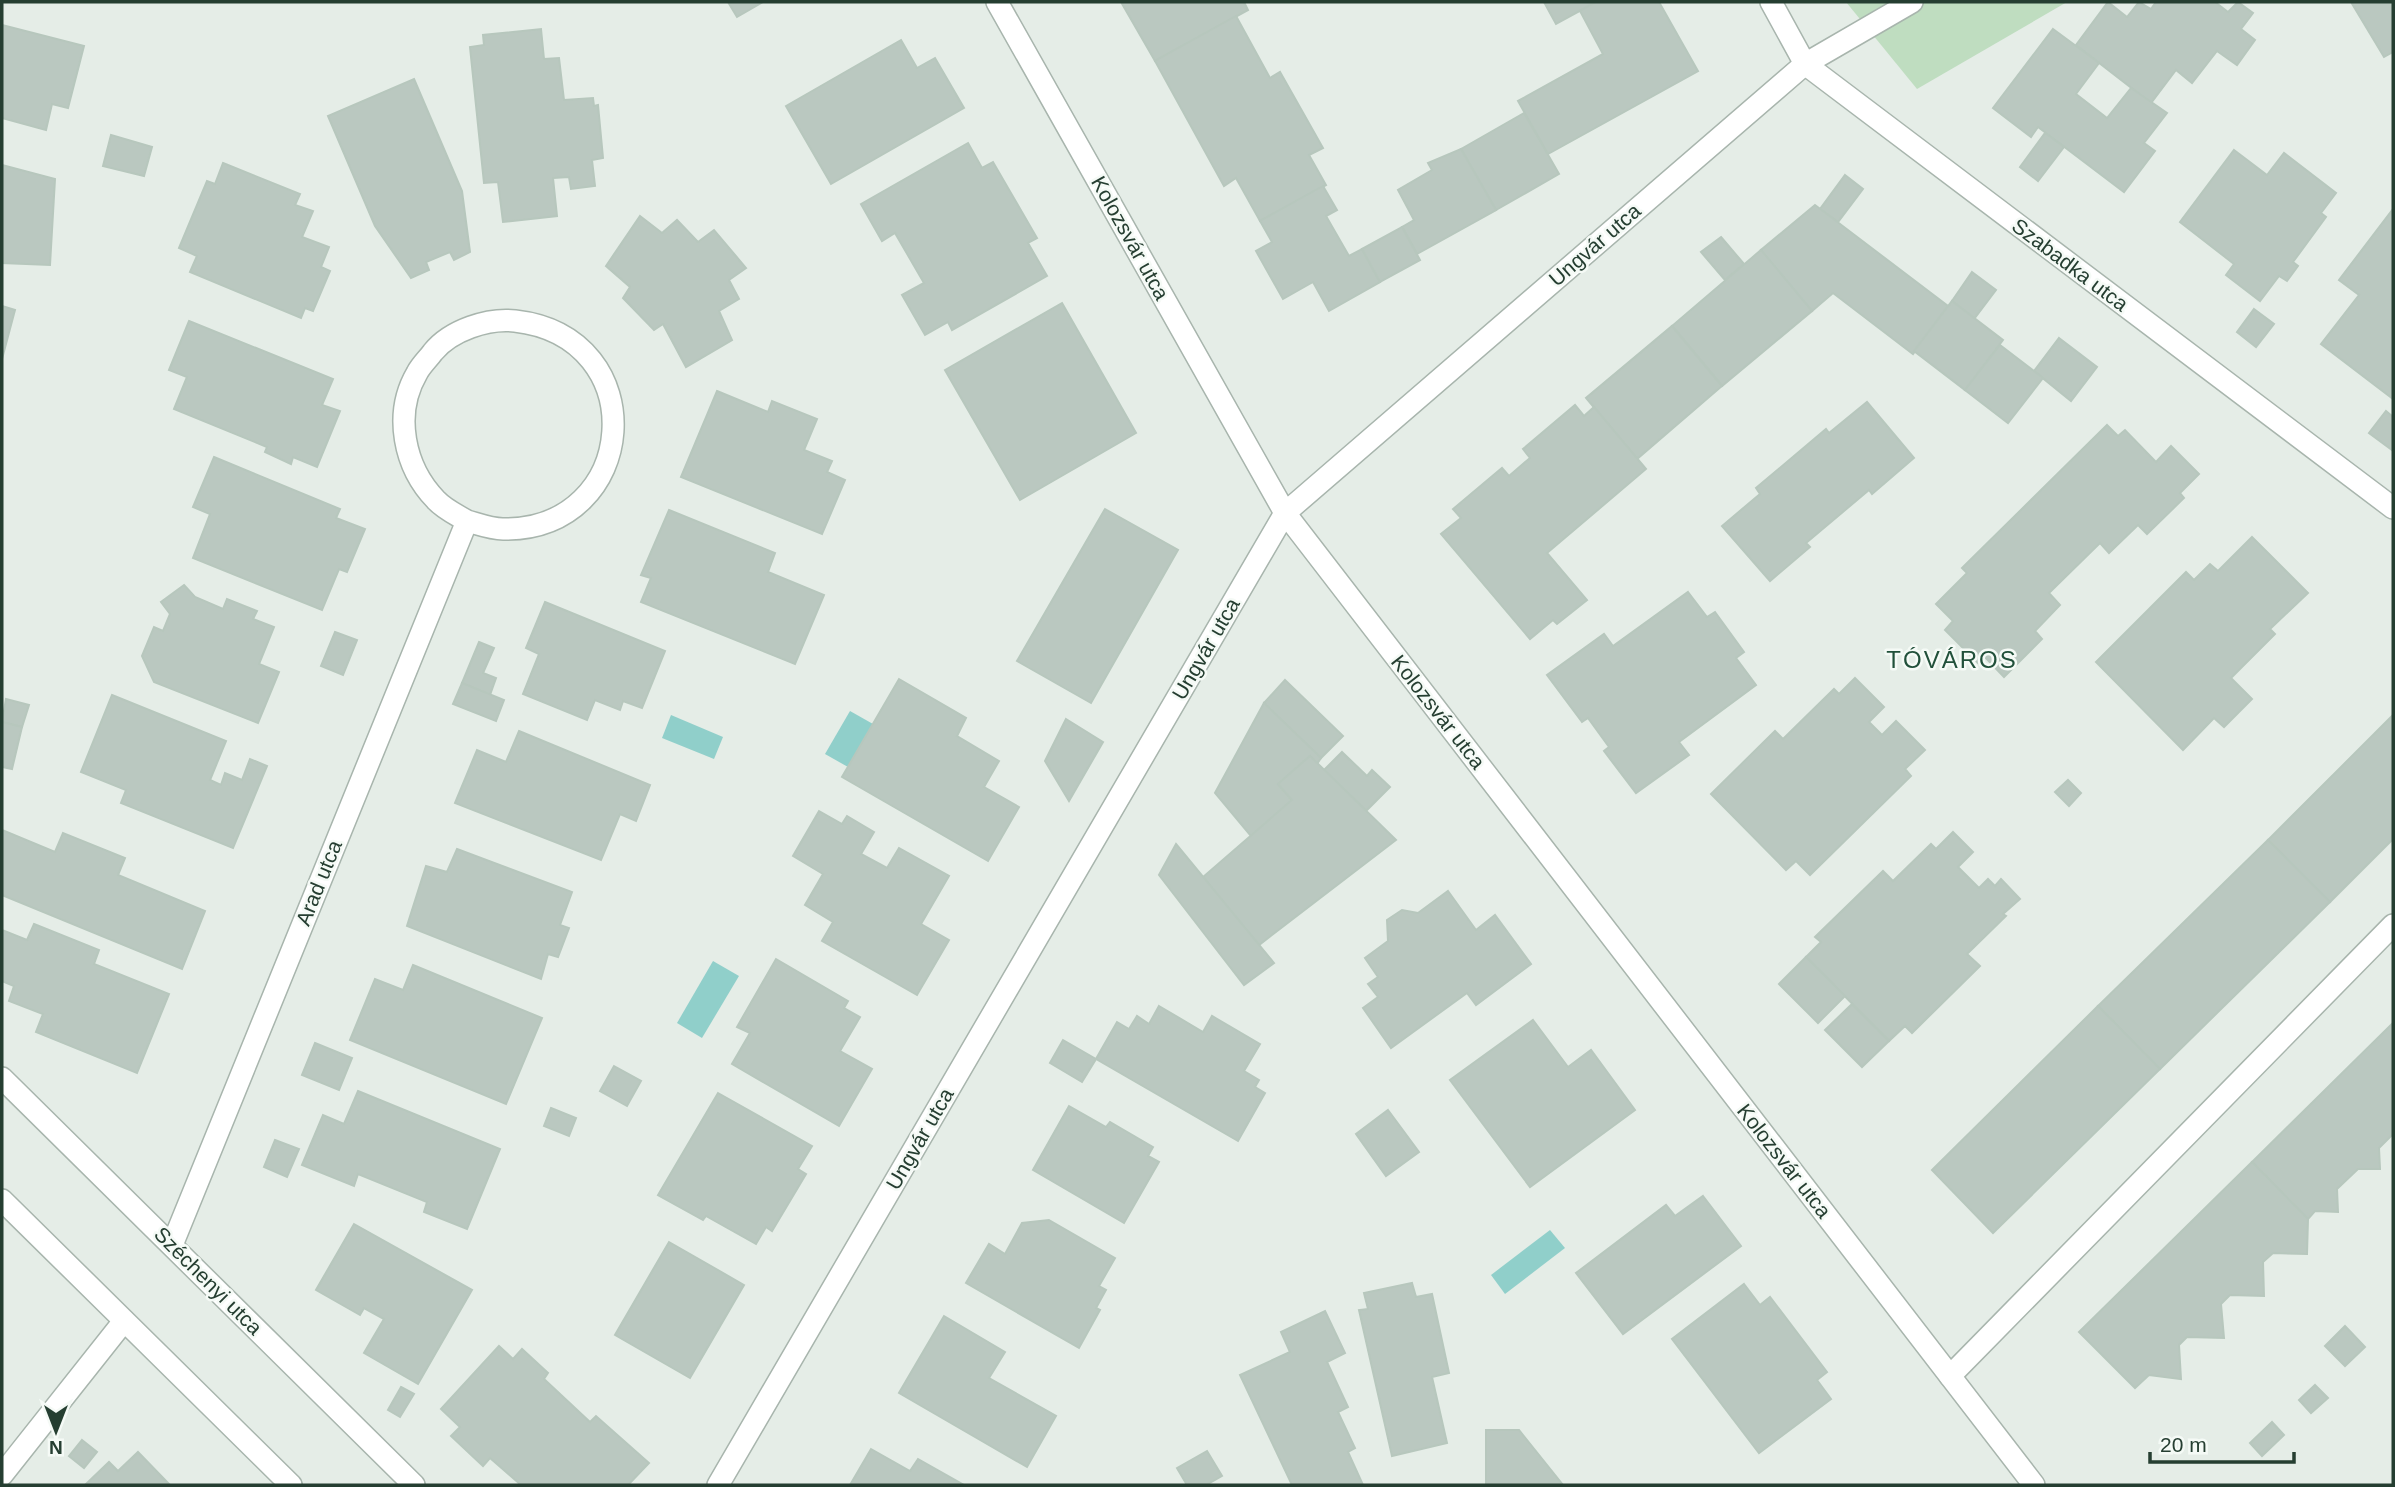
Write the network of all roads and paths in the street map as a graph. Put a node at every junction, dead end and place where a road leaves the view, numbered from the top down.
1 (997, 2) edge
2 (1771, 2) edge
3 (1912, 2) edge
4 (1805, 64) junction
5 (2393, 508) edge
6 (1285, 513) junction
7 (467, 521) junction
8 (2393, 925) edge
9 (2, 1077) edge
10 (2, 1200) edge
11 (172, 1245) junction
12 (124, 1321) junction
13 (1950, 1376) junction
14 (2, 1475) edge
15 (291, 1485) edge
16 (414, 1485) edge
17 (718, 1485) edge
18 (2034, 1485) edge

1 - 6 street, Kolozsvár utca
2 - 4 street, Szabadka utca
3 - 4 street, Ungvár utca
4 - 5 street, Szabadka utca
4 - 6 street, Ungvár utca
6 - 13 street, Kolozsvár utca
6 - 17 street, Ungvár utca
7 - 7 street
7 - 11 street, Arad utca
8 - 13 street
9 - 11 street, Széchenyi utca
10 - 12 street
11 - 16 street, Széchenyi utca
12 - 14 street
12 - 15 street
13 - 18 street, Kolozsvár utca

